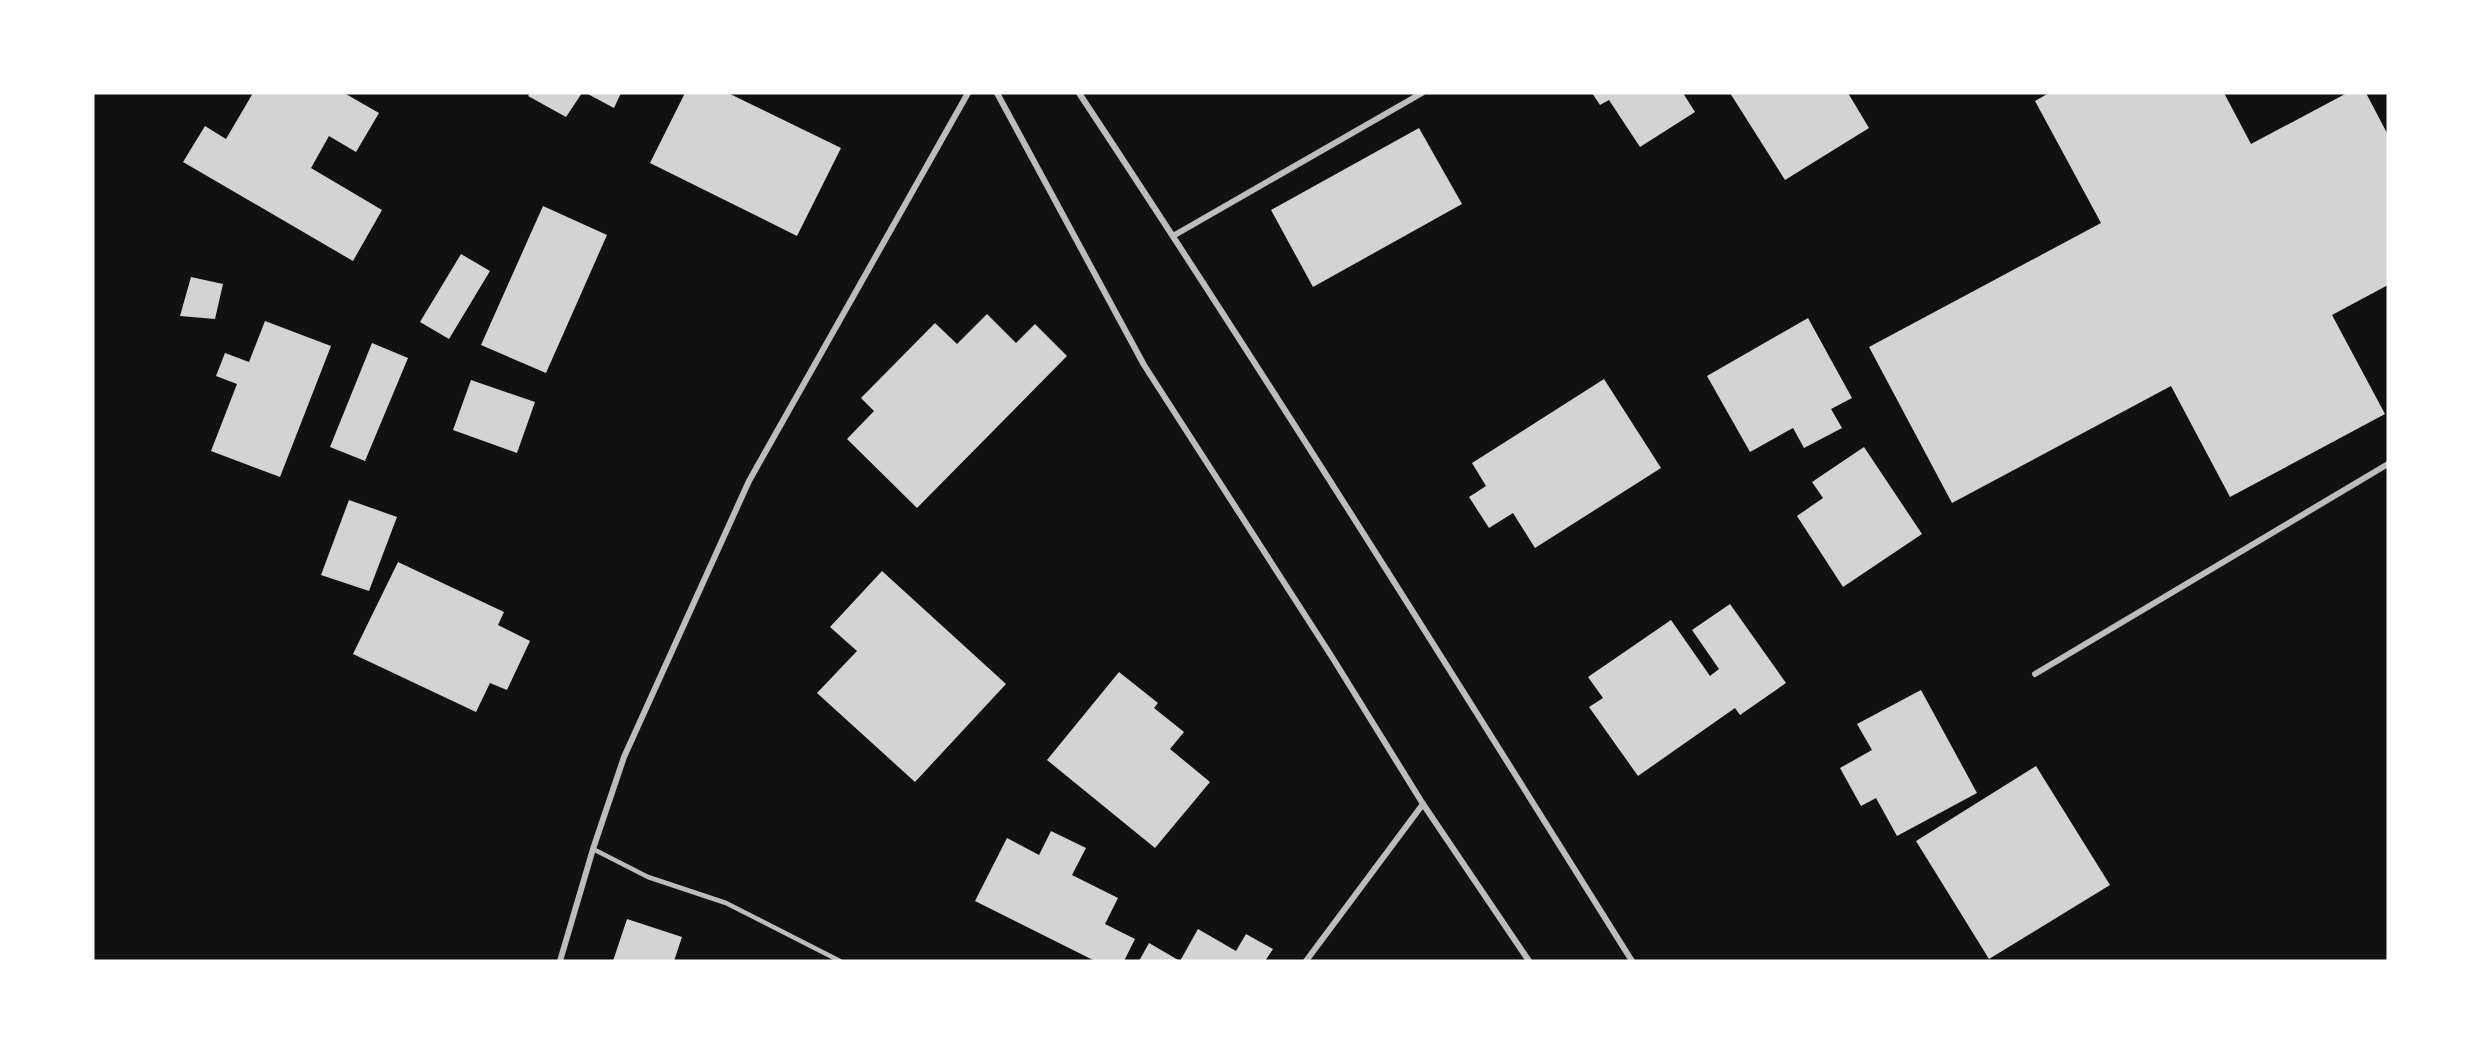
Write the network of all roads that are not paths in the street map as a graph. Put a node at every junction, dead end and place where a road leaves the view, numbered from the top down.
1 (968, 93) edge
2 (997, 93) edge
3 (1079, 93) edge
4 (1422, 93) edge
5 (1173, 236) junction
6 (2388, 464) edge
7 (2035, 674) dead end
8 (1423, 804) junction
9 (592, 849) junction
10 (560, 961) edge
11 (840, 961) edge
12 (1306, 961) edge
13 (1529, 961) edge
14 (1632, 961) edge

1 - 9 street
2 - 8 street
3 - 5 street
4 - 5 street
5 - 14 street
6 - 7 street
8 - 12 street
8 - 13 street
9 - 10 street
9 - 11 lane

